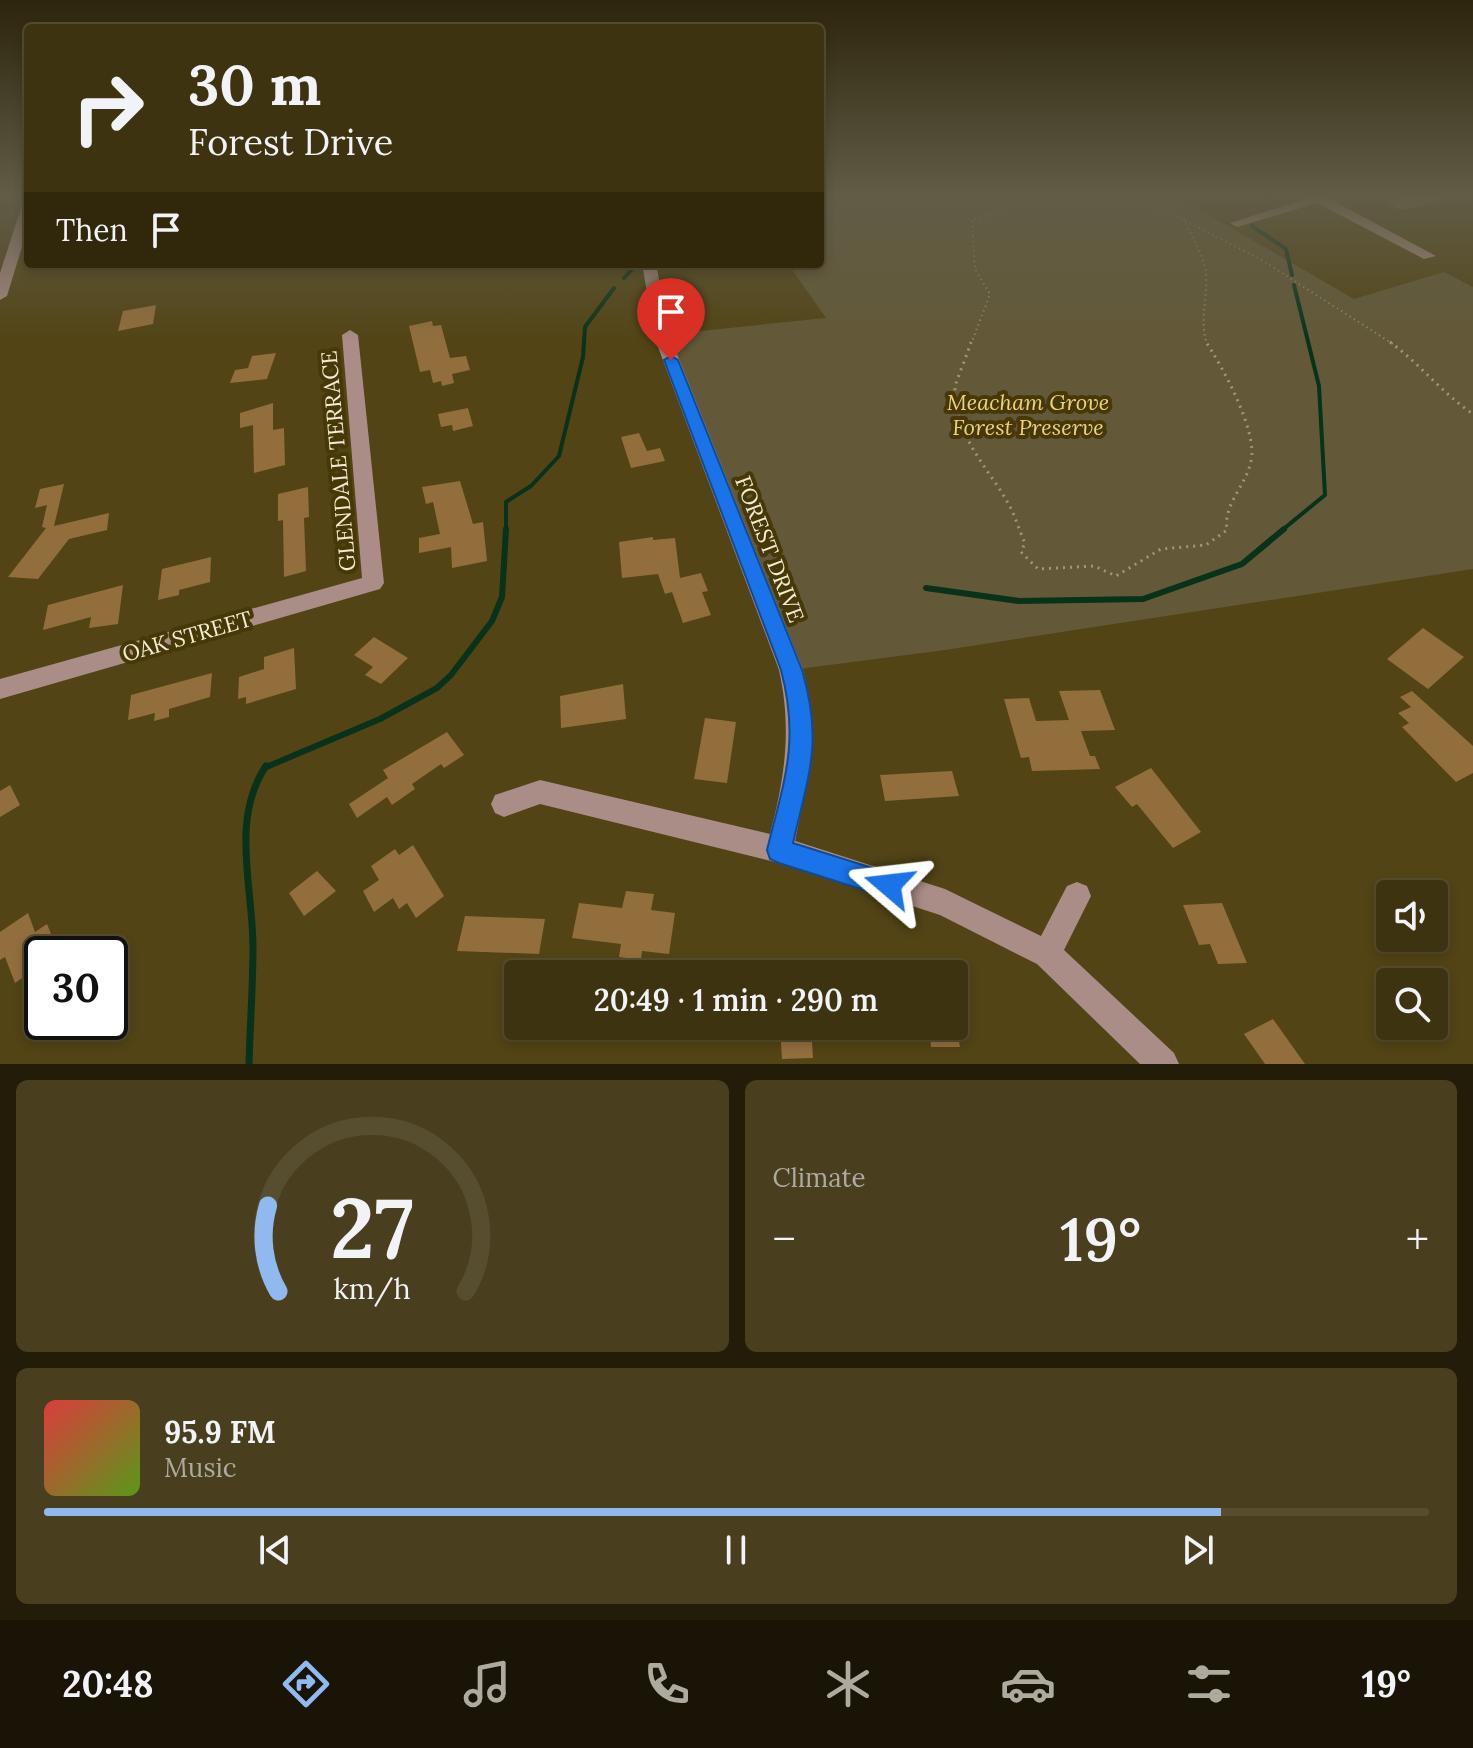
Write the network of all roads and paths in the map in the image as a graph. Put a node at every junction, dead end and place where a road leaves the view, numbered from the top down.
1 (16, 244) edge
2 (973, 244) edge
3 (1195, 244) edge
4 (1231, 244) edge
5 (1405, 244) edge
6 (1429, 256) dead end
7 (650, 269) dead end
8 (0, 296) edge
9 (350, 335) dead end
10 (1473, 414) edge
11 (373, 583) joint
12 (0, 689) edge
13 (504, 804) dead end
14 (779, 850) junction
15 (1077, 896) dead end
16 (1047, 954) junction
17 (1163, 1064) edge

1 - 8 street
2 - 3 path
4 - 10 path
5 - 6 street
7 - 14 street, FOREST DRIVE
9 - 11 street, GLENDALE TERRACE
11 - 12 street, OAK STREET
13 - 14 street
14 - 16 street
15 - 16 street
16 - 17 street

